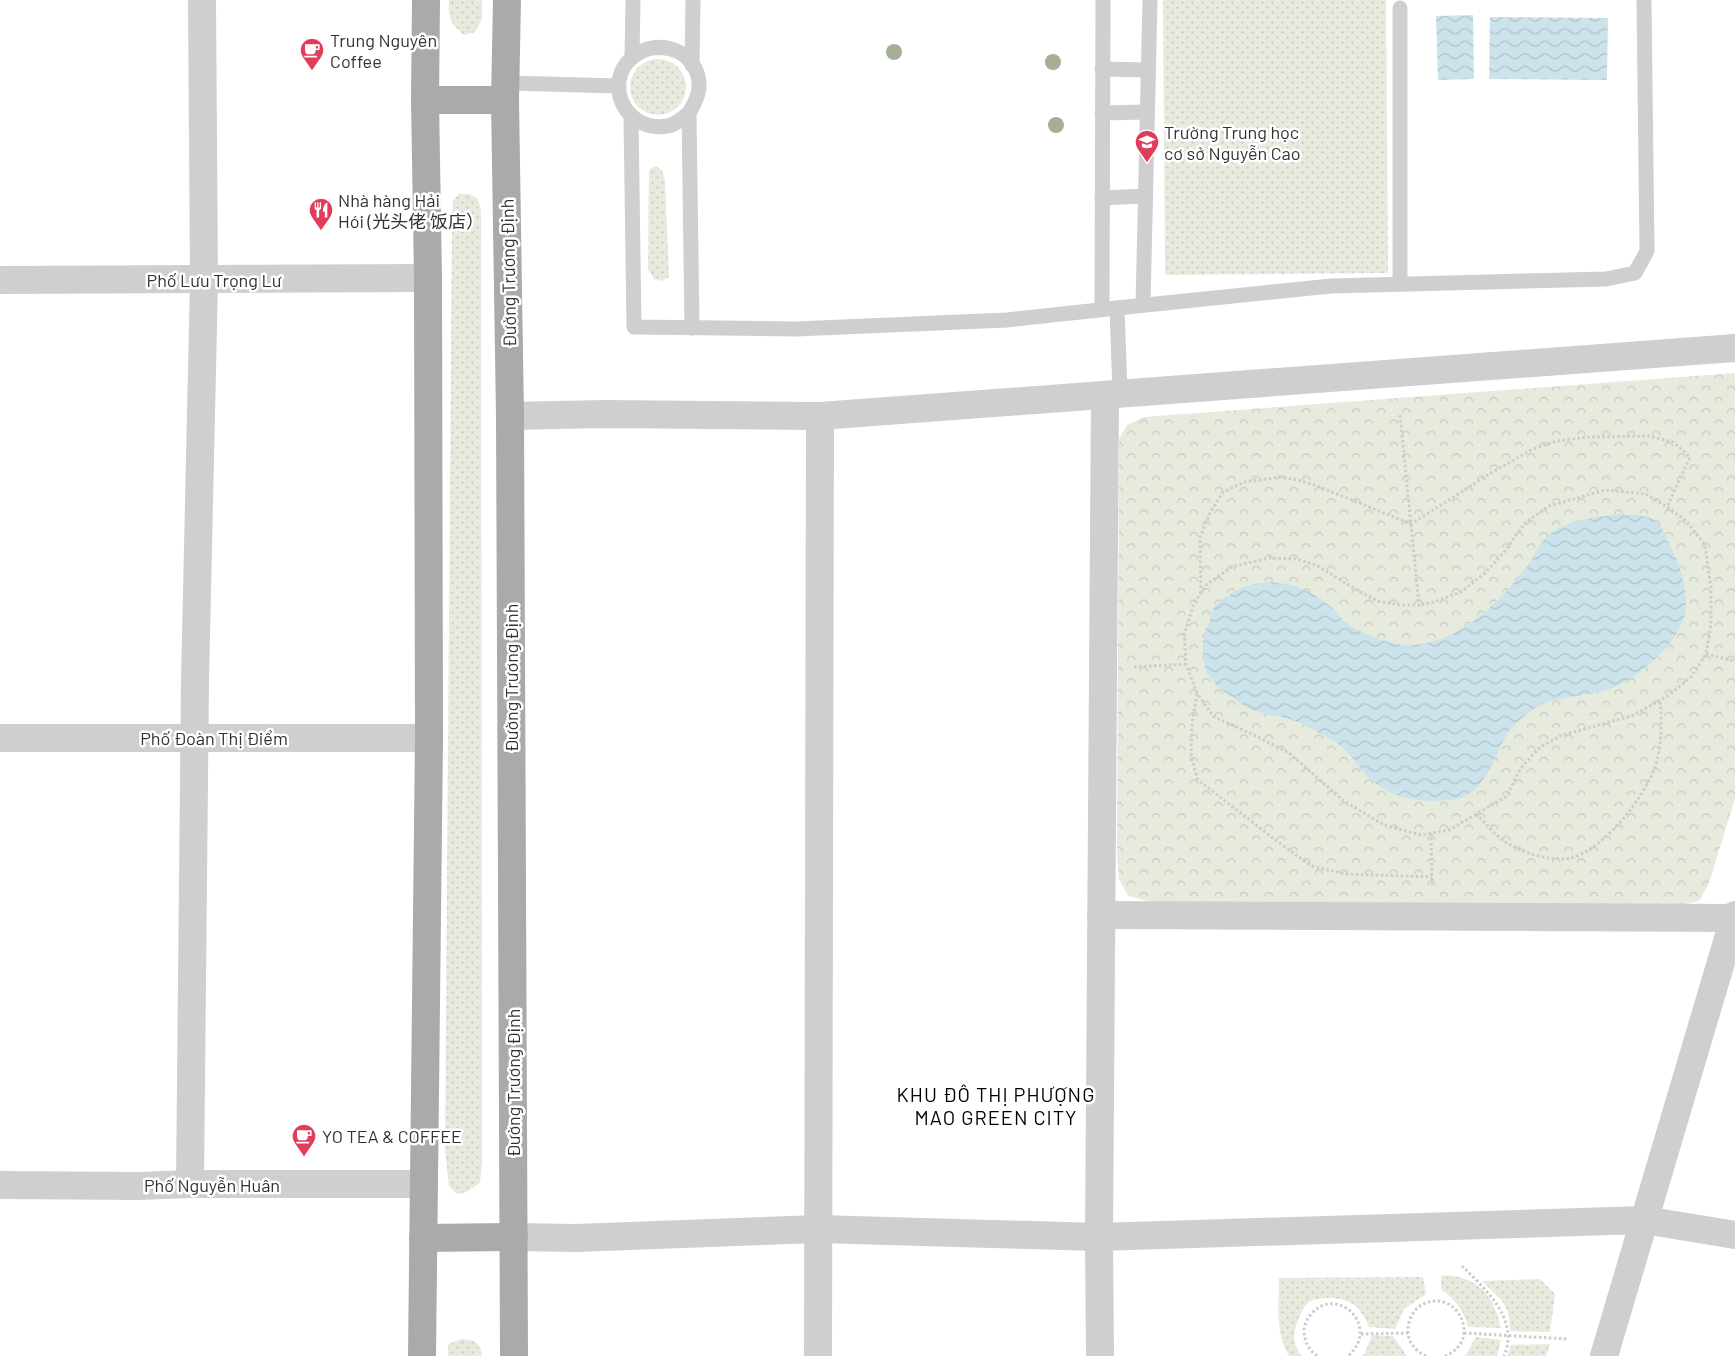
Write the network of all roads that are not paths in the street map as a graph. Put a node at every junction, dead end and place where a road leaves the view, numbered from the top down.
1 (202, 0) edge
2 (426, 0) edge
3 (507, 0) edge
4 (633, 0) edge
5 (693, 0) edge
6 (1102, 0) edge
7 (1150, 0) edge
8 (1644, 0) edge
9 (1400, 8) dead end
10 (632, 57) junction
11 (692, 65) junction
12 (1102, 69) junction
13 (1148, 70) junction
14 (619, 86) junction
15 (505, 91) junction
16 (425, 100) junction
17 (1148, 112) junction
18 (689, 113) junction
19 (1102, 113) junction
20 (631, 117) junction
21 (1145, 196) junction
22 (1102, 198) junction
23 (428, 278) junction
24 (0, 280) edge
25 (204, 280) junction
26 (1400, 284) junction
27 (1143, 305) junction
28 (1117, 308) junction
29 (1102, 309) junction
30 (692, 328) junction
31 (1735, 348) edge
32 (1112, 394) junction
33 (510, 416) junction
34 (820, 416) junction
35 (0, 738) edge
36 (195, 738) junction
37 (429, 738) junction
38 (1101, 915) junction
39 (1735, 917) edge
40 (190, 1184) junction
41 (424, 1184) junction
42 (0, 1185) edge
43 (1644, 1220) junction
44 (819, 1229) junction
45 (1735, 1235) edge
46 (514, 1237) junction
47 (1100, 1237) junction
48 (423, 1238) junction
49 (422, 1356) edge
50 (514, 1356) edge
51 (818, 1356) edge
52 (1100, 1356) edge
53 (1604, 1356) edge

1 - 25 street
2 - 16 main road
3 - 15 main road, Đường Trương Định
4 - 10 lane
5 - 11 lane
6 - 12 lane
7 - 13 lane
8 - 26 lane
9 - 26 lane
10 - 11 lane
10 - 14 lane
11 - 18 lane
12 - 13 lane
12 - 19 lane
13 - 17 lane
14 - 15 lane
14 - 20 lane
15 - 16 main road
15 - 33 main road, Đường Trương Định
16 - 23 main road
17 - 19 lane
17 - 21 lane
18 - 20 lane
18 - 30 lane
19 - 22 lane
20 - 30 lane
21 - 22 lane
21 - 27 lane
22 - 29 lane
23 - 25 street, Phố Lưu Trọng Lư
23 - 37 main road
24 - 25 street, Phố Lưu Trọng Lư
25 - 36 street
26 - 27 lane
27 - 28 lane
28 - 29 lane
28 - 32 lane
29 - 30 lane
31 - 32 street
32 - 34 street
32 - 38 street
33 - 34 street
33 - 46 main road, Đường Trương Định
34 - 44 street
35 - 36 street, Phố Đoàn Thị Điểm
36 - 37 street, Phố Đoàn Thị Điểm
36 - 40 street
37 - 41 main road
38 - 39 street
38 - 47 street
39 - 43 street
40 - 41 street, Phố Nguyễn Huân
40 - 42 street, Phố Nguyễn Huân
41 - 48 main road
43 - 45 street
43 - 47 street
43 - 53 street
44 - 46 street
44 - 47 street
44 - 51 street
46 - 48 main road
46 - 50 main road, Đường Trương Định
47 - 52 street
48 - 49 main road

